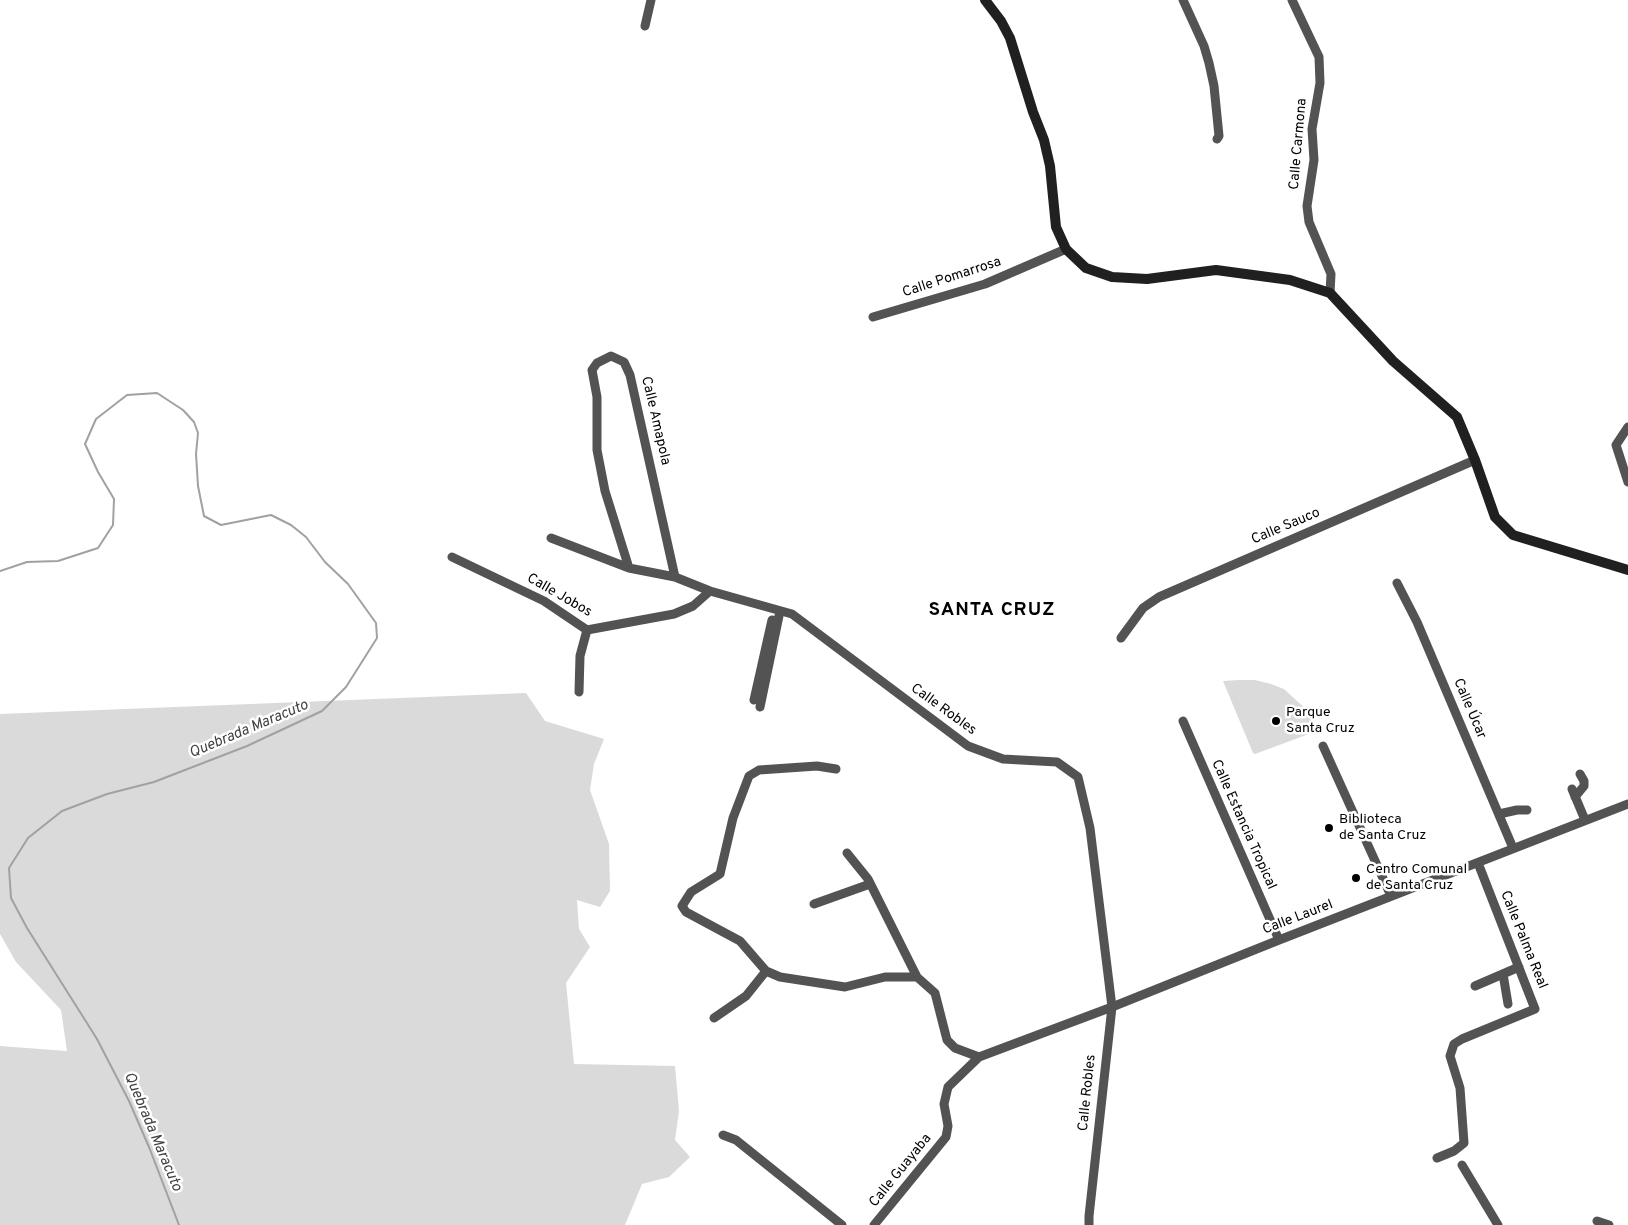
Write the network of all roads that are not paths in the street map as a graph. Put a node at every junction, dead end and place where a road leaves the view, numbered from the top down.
1 (651, 0) edge
2 (985, 0) edge
3 (1183, 0) edge
4 (1292, 0) edge
5 (645, 26) dead end
6 (1218, 139) dead end
7 (1066, 249) junction
8 (1330, 293) junction
9 (873, 317) dead end
10 (1628, 427) edge
11 (1475, 460) junction
12 (1628, 482) edge
13 (551, 538) dead end
14 (452, 557) dead end
15 (629, 568) junction
16 (1628, 570) edge
17 (675, 577) junction
18 (1397, 583) dead end
19 (710, 591) junction
20 (777, 610) junction
21 (588, 630) junction
22 (1121, 638) dead end
23 (578, 692) dead end
24 (757, 704) dead end
25 (1183, 721) dead end
26 (1323, 746) dead end
27 (836, 769) dead end
28 (1580, 774) dead end
29 (1628, 804) edge
30 (1527, 810) dead end
31 (1499, 814) junction
32 (1585, 820) junction
33 (1513, 848) junction
34 (847, 853) dead end
35 (1478, 863) junction
36 (870, 884) junction
37 (1391, 896) junction
38 (814, 904) dead end
39 (1279, 940) junction
40 (1519, 967) junction
41 (766, 971) junction
42 (1503, 974) junction
43 (917, 977) junction
44 (1475, 986) dead end
45 (1508, 1004) dead end
46 (1112, 1007) junction
47 (714, 1018) dead end
48 (979, 1058) junction
49 (722, 1135) dead end
50 (1437, 1158) dead end
51 (1462, 1165) dead end
52 (1597, 1221) dead end
53 (842, 1225) edge
54 (874, 1225) edge
55 (1089, 1225) edge
56 (1498, 1225) edge
57 (1609, 1225) edge

1 - 5 street
2 - 7 street
3 - 6 street
4 - 8 street, Calle Carmona
7 - 8 street
7 - 9 street, Calle Pomarrosa
8 - 11 street
10 - 12 street
11 - 16 street
11 - 22 street, Calle Sauco
13 - 15 street, Calle Robles
14 - 21 street, Calle Jobos
15 - 17 street, Calle Robles
15 - 17 street, Calle Amapola
17 - 19 street, Calle Robles
18 - 31 street, Calle Úcar
19 - 20 street, Calle Robles
19 - 21 street, Calle Jobos
20 - 24 street
20 - 46 street, Calle Robles
21 - 23 street
25 - 39 street, Calle Estancia Tropical
26 - 37 street
27 - 41 street
28 - 32 street
29 - 32 street, Calle Laurel
30 - 31 street
31 - 33 street, Calle Úcar
32 - 33 street, Calle Laurel
33 - 35 street, Calle Laurel
34 - 36 street
35 - 37 street, Calle Laurel
35 - 40 street, Calle Palma Real
36 - 38 street
36 - 43 street
37 - 39 street, Calle Laurel
39 - 46 street, Calle Laurel
40 - 42 street
40 - 50 street, Calle Palma Real
41 - 43 street
41 - 47 street
42 - 44 street
42 - 45 street
43 - 48 street
46 - 48 street, Calle Laurel
46 - 55 street, Calle Robles
48 - 54 street, Calle Guayaba
49 - 53 street
51 - 56 street
52 - 57 street

